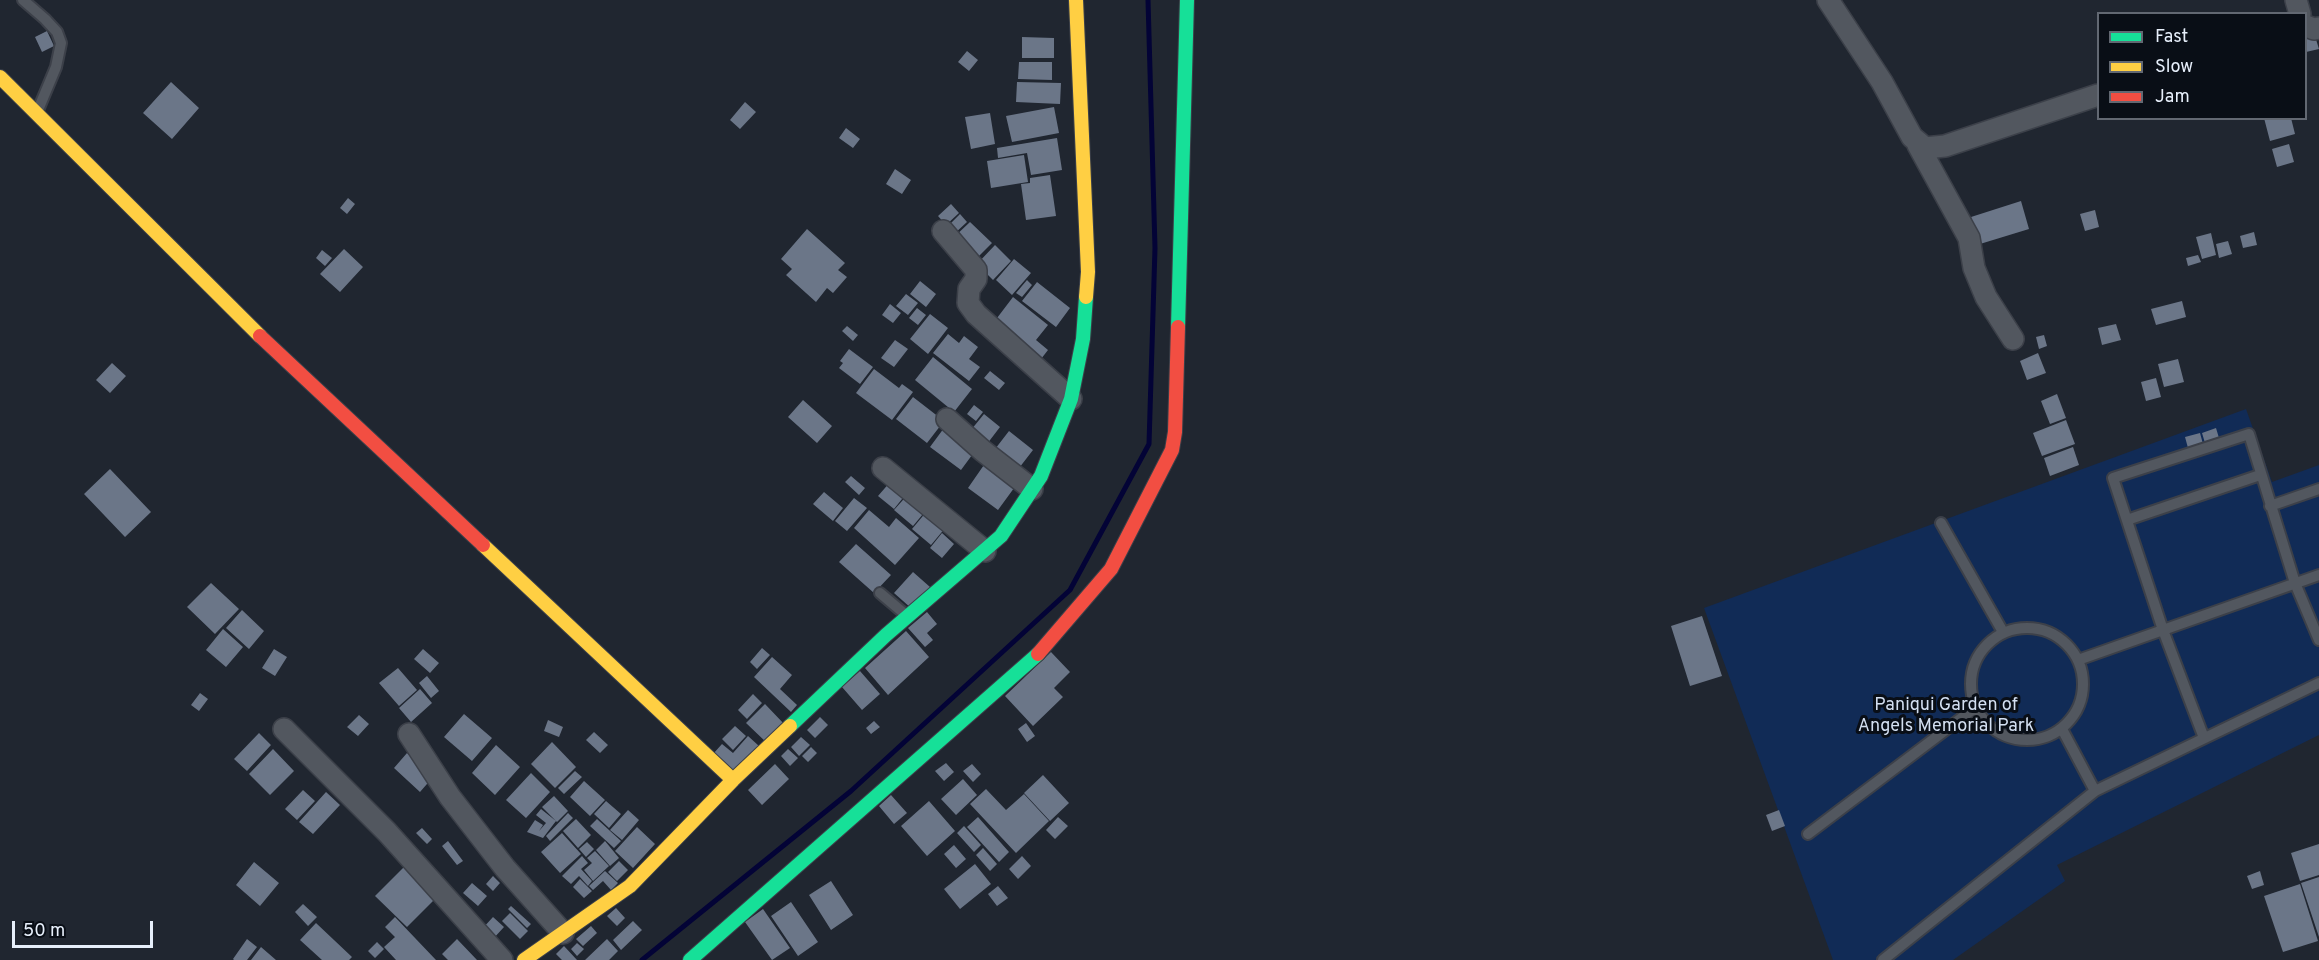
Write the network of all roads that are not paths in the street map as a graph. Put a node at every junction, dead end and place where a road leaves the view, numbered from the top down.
1 (23, 0) edge
2 (1076, 0) edge
3 (1187, 0) edge
4 (1828, 0) edge
5 (0, 77) edge
6 (2097, 95) edge
7 (36, 116) junction
8 (1929, 153) junction
9 (943, 231) dead end
10 (2013, 339) dead end
11 (1071, 399) junction
12 (947, 419) dead end
13 (883, 468) dead end
14 (2260, 475) junction
15 (1032, 489) junction
16 (2319, 489) edge
17 (2270, 506) junction
18 (2127, 520) junction
19 (1941, 523) dead end
20 (985, 551) junction
21 (2319, 575) edge
22 (2295, 584) junction
23 (880, 593) dead end
24 (908, 617) junction
25 (2163, 630) junction
26 (2003, 632) junction
27 (2319, 640) edge
28 (2078, 660) junction
29 (2319, 683) edge
30 (1976, 707) junction
31 (284, 729) dead end
32 (2062, 729) junction
33 (409, 734) dead end
34 (2204, 738) junction
35 (733, 780) junction
36 (2095, 791) junction
37 (1808, 834) dead end
38 (563, 933) junction
39 (502, 960) edge
40 (524, 960) edge
41 (690, 960) edge
42 (1883, 960) edge

1 - 7 lane
2 - 11 street
3 - 41 street
4 - 8 street
5 - 7 street
6 - 8 street
7 - 35 street
8 - 10 street
9 - 11 street
11 - 15 street
12 - 15 street
13 - 20 street
14 - 17 lane
14 - 18 lane
14 - 18 lane
15 - 20 street
16 - 17 lane
17 - 22 lane
18 - 25 lane
19 - 26 lane
20 - 24 street
21 - 22 lane
22 - 25 lane
22 - 27 lane
23 - 24 lane
24 - 35 street
25 - 28 lane
25 - 34 lane
26 - 28 lane
26 - 30 lane
28 - 32 lane
29 - 34 lane
30 - 32 lane
30 - 37 lane
31 - 39 street
32 - 36 lane
33 - 38 street
34 - 36 lane
35 - 38 street
36 - 42 lane
38 - 40 street

